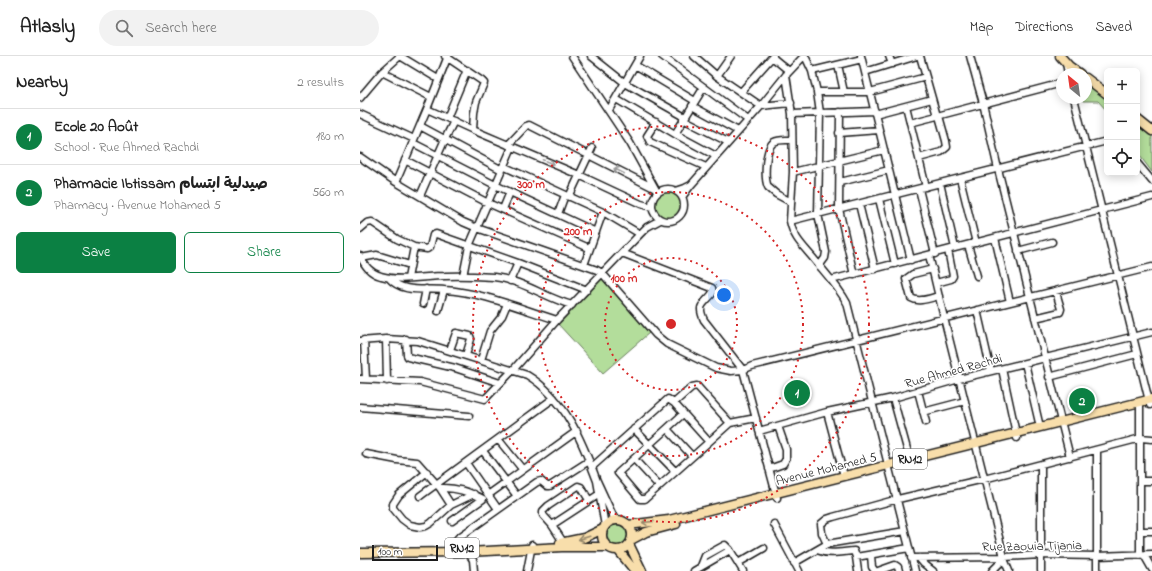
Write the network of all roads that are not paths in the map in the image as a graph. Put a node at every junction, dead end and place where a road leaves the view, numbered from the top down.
1 (400, 56) edge
2 (572, 56) edge
3 (591, 56) edge
4 (640, 56) edge
5 (662, 56) edge
6 (694, 56) edge
7 (730, 56) edge
8 (773, 56) edge
9 (804, 56) edge
10 (890, 56) edge
11 (918, 56) edge
12 (970, 56) edge
13 (1060, 56) edge
14 (446, 57) edge
15 (861, 57) edge
16 (1066, 63) junction
17 (892, 64) junction
18 (635, 65) junction
19 (838, 65) junction
20 (1067, 68) edge
21 (1072, 68) edge
22 (467, 70) junction
23 (382, 72) junction
24 (812, 72) junction
25 (865, 72) junction
26 (787, 73) junction
27 (718, 76) junction
28 (926, 77) junction
29 (438, 79) junction
30 (625, 83) junction
31 (1092, 83) edge
32 (1056, 85) edge
33 (704, 87) junction
34 (741, 92) junction
35 (817, 92) junction
36 (844, 92) junction
37 (870, 92) junction
38 (1104, 92) edge
39 (431, 97) junction
40 (360, 98) edge
41 (616, 99) junction
42 (932, 99) junction
43 (791, 103) junction
44 (983, 103) junction
45 (693, 104) junction
46 (1075, 104) edge
47 (760, 106) junction
48 (906, 106) junction
49 (427, 109) junction
50 (608, 110) junction
51 (840, 112) junction
52 (875, 112) junction
53 (820, 113) junction
54 (360, 114) edge
55 (792, 114) junction
56 (938, 116) junction
57 (447, 118) junction
58 (684, 118) junction
59 (748, 120) junction
60 (454, 121) junction
61 (1140, 121) edge
62 (656, 122) junction
63 (910, 123) junction
64 (420, 126) junction
65 (473, 130) junction
66 (879, 130) junction
67 (738, 131) junction
68 (1152, 131) edge
69 (839, 133) junction
70 (675, 134) junction
71 (445, 139) junction
72 (792, 140) junction
73 (414, 141) junction
74 (728, 142) junction
75 (1104, 142) edge
76 (510, 146) junction
77 (1086, 147) junction
78 (592, 148) dead end
79 (884, 150) junction
80 (437, 156) junction
81 (589, 156) junction
82 (716, 156) junction
83 (360, 157) edge
84 (919, 158) junction
85 (405, 160) junction
86 (839, 161) junction
87 (819, 166) junction
88 (706, 167) junction
89 (1140, 167) edge
90 (503, 168) junction
91 (998, 169) junction
92 (889, 170) junction
93 (430, 172) junction
94 (793, 172) junction
95 (579, 175) junction
96 (960, 178) junction
97 (1152, 181) edge
98 (396, 182) junction
99 (840, 182) junction
100 (940, 183) junction
101 (495, 185) junction
102 (691, 185) junction
103 (926, 187) junction
104 (919, 189) junction
105 (656, 190) junction
106 (676, 191) junction
107 (510, 192) junction
108 (895, 195) junction
109 (420, 196) junction
110 (567, 196) junction
111 (682, 197) junction
112 (1152, 197) edge
113 (879, 199) junction
114 (791, 202) junction
115 (488, 203) junction
116 (860, 204) junction
117 (503, 209) junction
118 (839, 209) junction
119 (652, 210) junction
120 (1101, 211) junction
121 (603, 212) junction
122 (558, 214) junction
123 (818, 214) junction
124 (660, 220) junction
125 (790, 221) junction
126 (647, 227) junction
127 (477, 228) junction
128 (360, 229) edge
129 (596, 232) junction
130 (1014, 233) junction
131 (640, 234) junction
132 (995, 238) junction
133 (1052, 242) dead end
134 (976, 243) junction
135 (968, 245) junction
136 (469, 246) junction
137 (414, 247) junction
138 (589, 248) junction
139 (955, 248) junction
140 (948, 250) junction
141 (1018, 251) junction
142 (622, 253) junction
143 (932, 254) junction
144 (361, 257) edge
145 (911, 260) junction
146 (518, 263) junction
147 (895, 264) junction
148 (410, 265) junction
149 (584, 265) junction
150 (819, 266) junction
151 (1152, 267) edge
152 (875, 269) junction
153 (933, 269) junction
154 (602, 273) junction
155 (854, 274) junction
156 (463, 276) junction
157 (977, 276) dead end
158 (1118, 276) junction
159 (389, 278) junction
160 (408, 278) junction
161 (510, 280) junction
162 (831, 280) junction
163 (936, 283) junction
164 (426, 289) junction
165 (444, 290) junction
166 (587, 290) junction
167 (1056, 292) junction
168 (939, 296) junction
169 (1030, 298) junction
170 (1010, 302) junction
171 (423, 304) dead end
172 (507, 304) junction
173 (572, 305) junction
174 (977, 310) junction
175 (438, 311) dead end
176 (944, 318) junction
177 (1035, 318) junction
178 (557, 320) junction
179 (1152, 332) edge
180 (1134, 336) junction
181 (386, 339) junction
182 (406, 339) junction
183 (362, 340) edge
184 (857, 340) junction
185 (450, 350) junction
186 (1137, 354) junction
187 (466, 355) junction
188 (1045, 358) junction
189 (481, 360) junction
190 (1025, 363) junction
191 (1002, 369) junction
192 (513, 370) junction
193 (743, 370) junction
194 (991, 371) junction
195 (1049, 376) junction
196 (363, 379) edge
197 (960, 379) junction
198 (387, 381) junction
199 (500, 383) junction
200 (918, 391) junction
201 (554, 398) junction
202 (893, 398) junction
203 (965, 400) junction
204 (871, 401) junction
205 (1151, 402) edge
206 (674, 403) junction
207 (1140, 405) junction
208 (360, 407) edge
209 (827, 412) junction
210 (923, 412) junction
211 (683, 414) junction
212 (469, 416) dead end
213 (756, 418) junction
214 (926, 422) dead end
215 (730, 423) junction
216 (1062, 424) junction
217 (778, 426) junction
218 (1040, 428) junction
219 (634, 429) junction
220 (667, 430) junction
221 (759, 431) junction
222 (577, 432) junction
223 (1016, 436) junction
224 (1141, 438) junction
225 (498, 439) junction
226 (1152, 439) edge
227 (709, 442) junction
228 (650, 444) junction
229 (976, 445) junction
230 (1097, 450) junction
231 (483, 451) junction
232 (366, 454) dead end
233 (692, 456) junction
234 (1070, 457) junction
235 (634, 459) junction
236 (910, 460) junction
237 (466, 463) junction
238 (590, 464) junction
239 (1041, 465) junction
240 (769, 468) junction
241 (889, 468) junction
242 (523, 470) junction
243 (675, 471) junction
244 (426, 472) junction
245 (844, 476) junction
246 (984, 479) junction
247 (1140, 481) junction
248 (1152, 481) edge
249 (507, 482) junction
250 (439, 486) junction
251 (659, 486) junction
252 (600, 493) junction
253 (474, 494) junction
254 (488, 495) junction
255 (420, 496) dead end
256 (517, 496) junction
257 (776, 496) junction
258 (898, 499) junction
259 (590, 500) junction
260 (451, 505) junction
261 (498, 509) junction
262 (615, 520) junction
263 (452, 521) dead end
264 (670, 523) junction
265 (774, 524) dead end
266 (552, 525) junction
267 (628, 525) junction
268 (604, 528) junction
269 (1141, 531) junction
270 (1152, 531) edge
271 (905, 532) junction
272 (852, 540) junction
273 (630, 542) junction
274 (827, 544) junction
275 (565, 545) junction
276 (531, 547) junction
277 (608, 547) junction
278 (764, 548) dead end
279 (909, 548) junction
280 (360, 549) edge
281 (452, 550) junction
282 (618, 550) junction
283 (817, 550) junction
284 (854, 550) junction
285 (468, 552) junction
286 (360, 553) edge
287 (1152, 554) edge
288 (871, 555) junction
289 (1041, 555) junction
290 (1142, 555) junction
291 (1097, 556) junction
292 (856, 557) junction
293 (911, 558) junction
294 (919, 558) junction
295 (1004, 558) junction
296 (738, 563) junction
297 (794, 563) junction
298 (1152, 568) edge
299 (474, 571) edge
300 (526, 571) edge
301 (635, 571) edge
302 (642, 571) edge
303 (694, 571) edge
304 (743, 571) edge
305 (799, 571) edge
306 (858, 571) edge
307 (876, 571) edge
308 (899, 571) edge
309 (915, 571) edge
310 (933, 571) edge
311 (992, 571) edge
312 (1009, 571) edge
313 (1041, 571) edge
314 (1097, 571) edge

1 - 23 street
1 - 29 street
2 - 50 street
3 - 30 street
4 - 18 street
5 - 33 street
6 - 27 street
7 - 27 street
8 - 26 street
8 - 34 street
9 - 24 street
9 - 26 street
10 - 17 street
11 - 17 street
11 - 28 street
12 - 44 street
13 - 16 main road
14 - 22 street
14 - 29 street
15 - 19 street
15 - 25 street
16 - 20 street
16 - 21 main road
17 - 25 street
18 - 30 street
18 - 45 street
19 - 24 street
19 - 36 street
22 - 57 street
22 - 65 street
23 - 39 street
23 - 40 street
24 - 35 street
25 - 37 street
26 - 43 street
26 - 47 street
27 - 34 street
28 - 37 street
28 - 42 street
29 - 39 street
30 - 41 street
30 - 58 street
31 - 38 main road
32 - 44 street
33 - 45 street
33 - 59 street
34 - 47 street
35 - 36 street
35 - 53 street
36 - 37 street
37 - 52 street
39 - 49 street
41 - 50 street
41 - 62 street
42 - 48 street
42 - 56 street
43 - 47 street
43 - 55 street
44 - 56 street
44 - 91 street
45 - 58 street
45 - 67 street
46 - 77 street
47 - 59 street
48 - 52 street
48 - 63 street
49 - 57 street
49 - 64 street
50 - 105 street
51 - 52 street
51 - 53 street
51 - 69 street
52 - 66 street
53 - 55 street
53 - 87 street
54 - 73 street
55 - 72 street
56 - 63 street
56 - 84 street
57 - 60 street
58 - 70 street
58 - 74 street
59 - 67 street
60 - 65 street
60 - 71 street
61 - 68 main road
62 - 70 street
62 - 88 street
63 - 84 street
64 - 71 street
64 - 73 street
65 - 76 street
66 - 69 street
66 - 79 street
67 - 74 street
69 - 86 street
70 - 82 street
71 - 80 street
71 - 90 street
72 - 94 street
72 - 114 street
73 - 80 street
73 - 85 street
74 - 82 street
75 - 77 street
76 - 81 street
76 - 90 street
76 -> 95 street
77 - 91 street
77 - 120 street
78 - 81 street
79 - 86 street
79 - 92 street
80 - 93 street
80 - 101 street
81 - 95 street
105 -> 81 street
82 - 88 street
83 - 98 street
84 - 103 street
85 - 93 street
85 - 98 street
86 - 87 street
86 - 99 street
87 - 94 street
87 - 123 street
88 - 102 street
89 - 97 street
90 - 101 street
90 - 110 street
91 - 96 street
91 - 130 street
92 - 99 street
92 - 108 street
93 - 109 street
93 - 115 street
94 - 114 street
95 - 110 street
95 - 119 street
96 - 100 street
96 - 134 street
98 - 109 street
99 - 118 street
100 - 103 street
100 - 139 street
101 - 107 street
101 - 115 street
102 - 106 street
102 - 111 street
103 - 104 street
104 - 108 street
104 - 143 street
105 - 106 street
105 - 119 street
106 - 111 street
107 - 117 street
107 - 122 street
108 - 113 street
108 - 145 street
109 - 127 street
110 - 121 street
110 - 122 street
111 - 124 street
112 - 120 street
113 - 116 street
113 - 147 street
114 - 125 street
115 - 117 street
115 - 127 street
116 - 118 street
116 - 152 street
117 - 138 street
118 - 123 street
118 - 155 street
119 - 124 street
119 - 126 street
120 - 130 street
120 - 158 street
121 - 129 street
121 - 131 street
122 - 129 street
123 - 125 street
123 - 150 street
124 - 126 street
125 - 150 street
126 - 131 street
127 - 136 street
127 - 149 street
128 - 137 street
129 - 138 street
130 - 132 street
130 - 141 street
131 - 142 street
132 - 134 street
132 - 170 street
133 - 141 street
134 - 135 street
135 - 139 street
135 - 157 street
136 - 137 street
136 - 146 street
136 - 156 street
137 - 148 street
138 - 149 street
139 - 140 street
140 - 143 street
140 - 163 street
141 - 169 street
142 - 154 street
142 - 193 street
143 - 145 street
143 - 153 street
144 - 148 street
144 - 159 street
145 - 147 street
146 - 161 street
146 - 166 street
147 - 152 street
148 - 160 street
149 - 154 street
150 - 162 street
151 - 158 street
152 - 155 street
153 - 163 street
153 - 168 street
154 - 166 street
154 - 193 street
155 - 162 street
156 - 160 street
156 - 161 street
158 - 167 street
158 - 180 street
159 - 160 street
159 - 164 street
161 - 173 street
162 - 184 street
163 - 168 street
164 - 165 street
164 - 171 street
165 - 172 street
165 - 175 street
166 - 173 street
167 - 169 street
167 - 177 street
168 - 176 street
169 - 170 street
169 - 177 street
170 - 174 street
172 - 178 street
172 - 189 street
173 - 178 street
174 - 176 street
174 - 194 street
176 - 184 street
176 - 197 street
177 - 188 street
178 - 192 street
179 - 180 street, Rue Ahmed Rachdi
180 - 186 street
180 - 188 street, Rue Ahmed Rachdi
181 - 182 street
181 - 183 street
181 - 198 street
182 - 185 street
182 - 199 street
183 - 196 street
184 - 193 street
184 - 204 street
185 - 187 street
185 - 187 street
186 - 195 street
186 - 205 street
187 - 189 street
188 - 190 street, Rue Ahmed Rachdi
188 - 195 street
189 - 192 street
190 - 191 street, Rue Ahmed Rachdi
190 - 218 street
191 - 194 street, Rue Ahmed Rachdi
191 - 223 street
192 - 199 street
192 - 201 street
193 - 213 street
194 - 197 street, Rue Ahmed Rachdi
195 - 216 street
196 - 198 street
197 - 200 street, Rue Ahmed Rachdi
197 - 203 street
198 - 199 street
200 - 202 street, Rue Ahmed Rachdi
200 - 210 street
201 - 222 street
201 - 225 street
202 - 204 street, Rue Ahmed Rachdi
202 - 236 street
203 - 210 street
203 - 229 street
204 - 209 street, Rue Ahmed Rachdi
204 - 241 street
205 - 207 main road, Avenue Mohamed 5 / RN12
206 - 211 street
206 - 215 street
206 - 219 street
207 - 216 main road, Avenue Mohamed 5 / RN12
207 - 224 street
208 - 212 street
209 - 217 street, Rue Ahmed Rachdi
209 - 245 street
210 - 214 street
211 - 220 street
211 - 227 street
213 - 215 street
213 - 221 street
215 - 227 street
216 - 218 main road, Avenue Mohamed 5 / RN12
216 - 223 main road, Avenue Mohamed 5 / RN12
216 - 234 street
217 - 221 street, Rue Ahmed Rachdi
217 - 240 street
218 - 223 main road, Avenue Mohamed 5 / RN12
219 - 228 street
219 - 238 street
220 - 228 street
220 - 233 street
221 - 240 street
222 - 238 street
222 - 242 street
223 - 229 main road, Avenue Mohamed 5 / RN12
224 - 226 street
224 - 230 street
224 - 247 street
225 - 231 street
225 - 242 street
227 - 233 street
228 - 235 street
228 - 243 street
229 - 236 main road, Avenue Mohamed 5 / RN12
229 - 241 main road, Avenue Mohamed 5 / RN12
229 - 246 street
230 - 234 street
230 - 291 street
231 - 237 street
231 - 249 street
232 - 244 street
233 - 243 street
234 - 239 street
235 - 251 street
235 - 251 street
236 - 241 main road, Avenue Mohamed 5 / RN12
237 - 250 street
237 - 254 street
238 - 252 street
238 - 256 street
239 - 246 street
239 - 289 street
240 - 257 street
241 - 245 main road, Avenue Mohamed 5 / RN12
241 - 257 main road, Avenue Mohamed 5 / RN12
241 - 258 street
242 - 249 street
243 - 251 street
244 - 250 street
244 - 260 street
245 - 257 main road, Avenue Mohamed 5 / RN12
246 - 258 street
246 - 295 street
247 - 248 street
247 - 269 street
249 - 254 street
249 - 256 street
250 - 253 street
250 - 255 street
250 - 260 street
252 - 259 street
252 - 262 street
252 - 268 street
253 - 260 street
253 - 263 street
254 - 261 street
256 - 261 street
257 - 264 main road, Avenue Mohamed 5 / RN12
258 - 271 street
258 - 274 street
259 - 266 street
259 - 266 street
261 - 281 street
262 - 267 main road, RN12
262 - 268 main road, RN12
264 -> 267 main road, RN12
264 - 273 main road, RN12
265 - 297 street
266 - 275 street
267 - 273 main road
268 -> 275 main road, RN12
268 - 277 main road
269 - 270 street
269 - 290 street
271 - 272 street
271 - 279 street
272 - 274 street
272 - 284 street
273 - 282 main road, RN12
273 - 302 main road
274 - 283 street
275 - 276 main road, RN12
275 - 277 main road, RN12
276 - 281 main road, RN12
276 - 285 main road, RN12
276 - 300 street
277 - 282 main road, RN12
278 - 296 street
279 - 288 street
279 - 293 street
280 - 281 main road, RN12
281 - 285 main road, RN12
281 - 286 main road, RN12
282 - 301 main road
283 - 284 street
283 - 297 street
284 - 292 street
285 - 299 street
287 - 290 street, Rue Zaouia Tijania
288 - 292 street
288 - 307 street
289 - 291 street, Rue Zaouia Tijania
289 - 295 street, Rue Zaouia Tijania
289 - 313 street
290 - 291 street, Rue Zaouia Tijania
290 - 298 street
291 - 314 street
292 - 306 street
293 - 294 street, Rue Zaouia Tijania
293 - 309 street
294 - 295 street, Rue Zaouia Tijania
294 - 310 street
295 - 311 street
295 - 312 street
296 - 303 street
296 - 304 street
297 - 305 street
307 - 308 street

